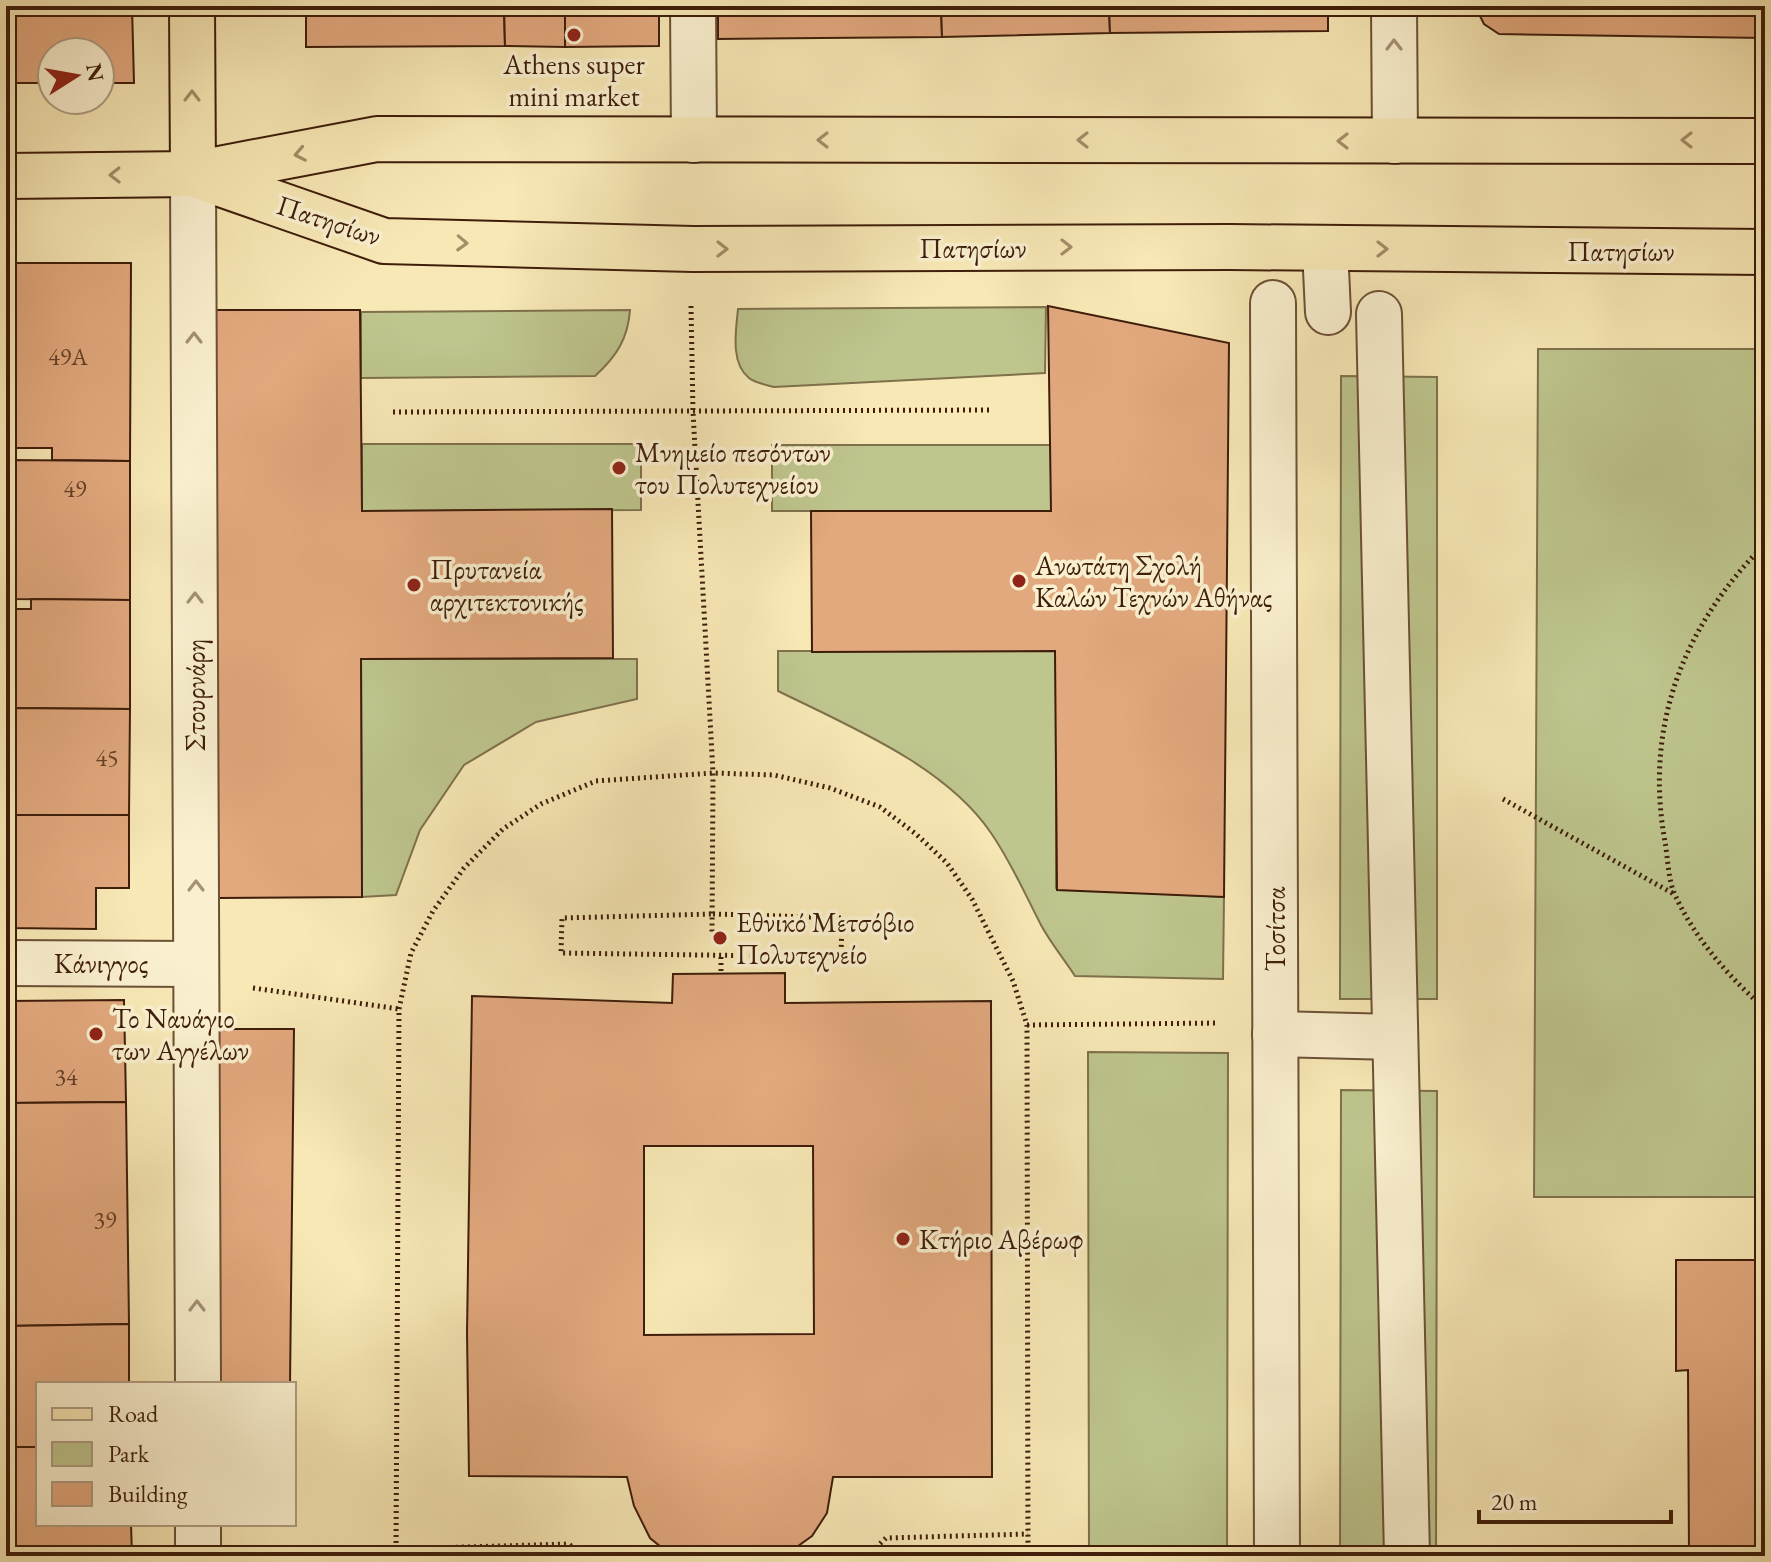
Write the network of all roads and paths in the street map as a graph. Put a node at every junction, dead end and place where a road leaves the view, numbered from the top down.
1 (192, 6) edge
2 (693, 6) edge
3 (1394, 6) edge
4 (694, 140) junction
5 (1395, 141) junction
6 (1765, 141) edge
7 (193, 174) junction
8 (6, 176) edge
9 (1325, 248) junction
10 (693, 249) junction
11 (1765, 252) edge
12 (1273, 303) dead end
13 (1328, 312) dead end
14 (1379, 314) dead end
15 (991, 410) dead end
16 (393, 412) dead end
17 (693, 412) junction
18 (1765, 544) edge
19 (713, 773) junction
20 (1503, 799) dead end
21 (1674, 894) junction
22 (713, 914) junction
23 (712, 935) dead end
24 (721, 957) junction
25 (6, 963) edge
26 (196, 964) junction
27 (721, 974) dead end
28 (196, 1008) junction
29 (399, 1009) junction
30 (1765, 1009) edge
31 (1228, 1023) dead end
32 (1027, 1025) junction
33 (1275, 1034) junction
34 (1395, 1037) junction
35 (198, 1382) edge
36 (198, 1526) edge
37 (1028, 1534) junction
38 (249, 1548) dead end
39 (396, 1549) junction
40 (198, 1556) edge
41 (582, 1556) edge
42 (867, 1556) edge
43 (1028, 1556) edge
44 (1277, 1556) edge
45 (1407, 1556) edge

7 -> 1 main road, Στουρνάρη
2 - 4 street
5 -> 3 street
5 -> 4 main road, Πατησίων
4 -> 7 main road, Πατησίων
6 -> 5 main road, Πατησίων
7 -> 8 main road, Πατησίων
7 -> 10 main road, Πατησίων
26 -> 7 street, Στουρνάρη
10 -> 9 main road, Πατησίων
9 -> 11 main road, Πατησίων
9 - 13 street
10 - 17 path
12 - 33 street, Τοσίτσα
14 - 34 street
15 - 17 path
16 - 17 path
17 - 19 path
18 - 21 path
19 - 22 path
19 - 29 path
19 - 32 path
20 - 21 path
21 - 30 path
22 - 23 path
22 - 24 path
22 - 24 path
24 - 27 path
25 - 26 street, Κάνιγγος
26 - 28 street, Στουρνάρη
28 - 29 path
35 -> 28 street, Στουρνάρη
29 - 39 path
31 - 32 path
32 - 37 path
33 - 34 street
33 - 44 street, Τοσίτσα
34 - 45 street
36 - 40 street
37 - 42 path
37 - 43 path
38 - 39 path
39 - 41 path

